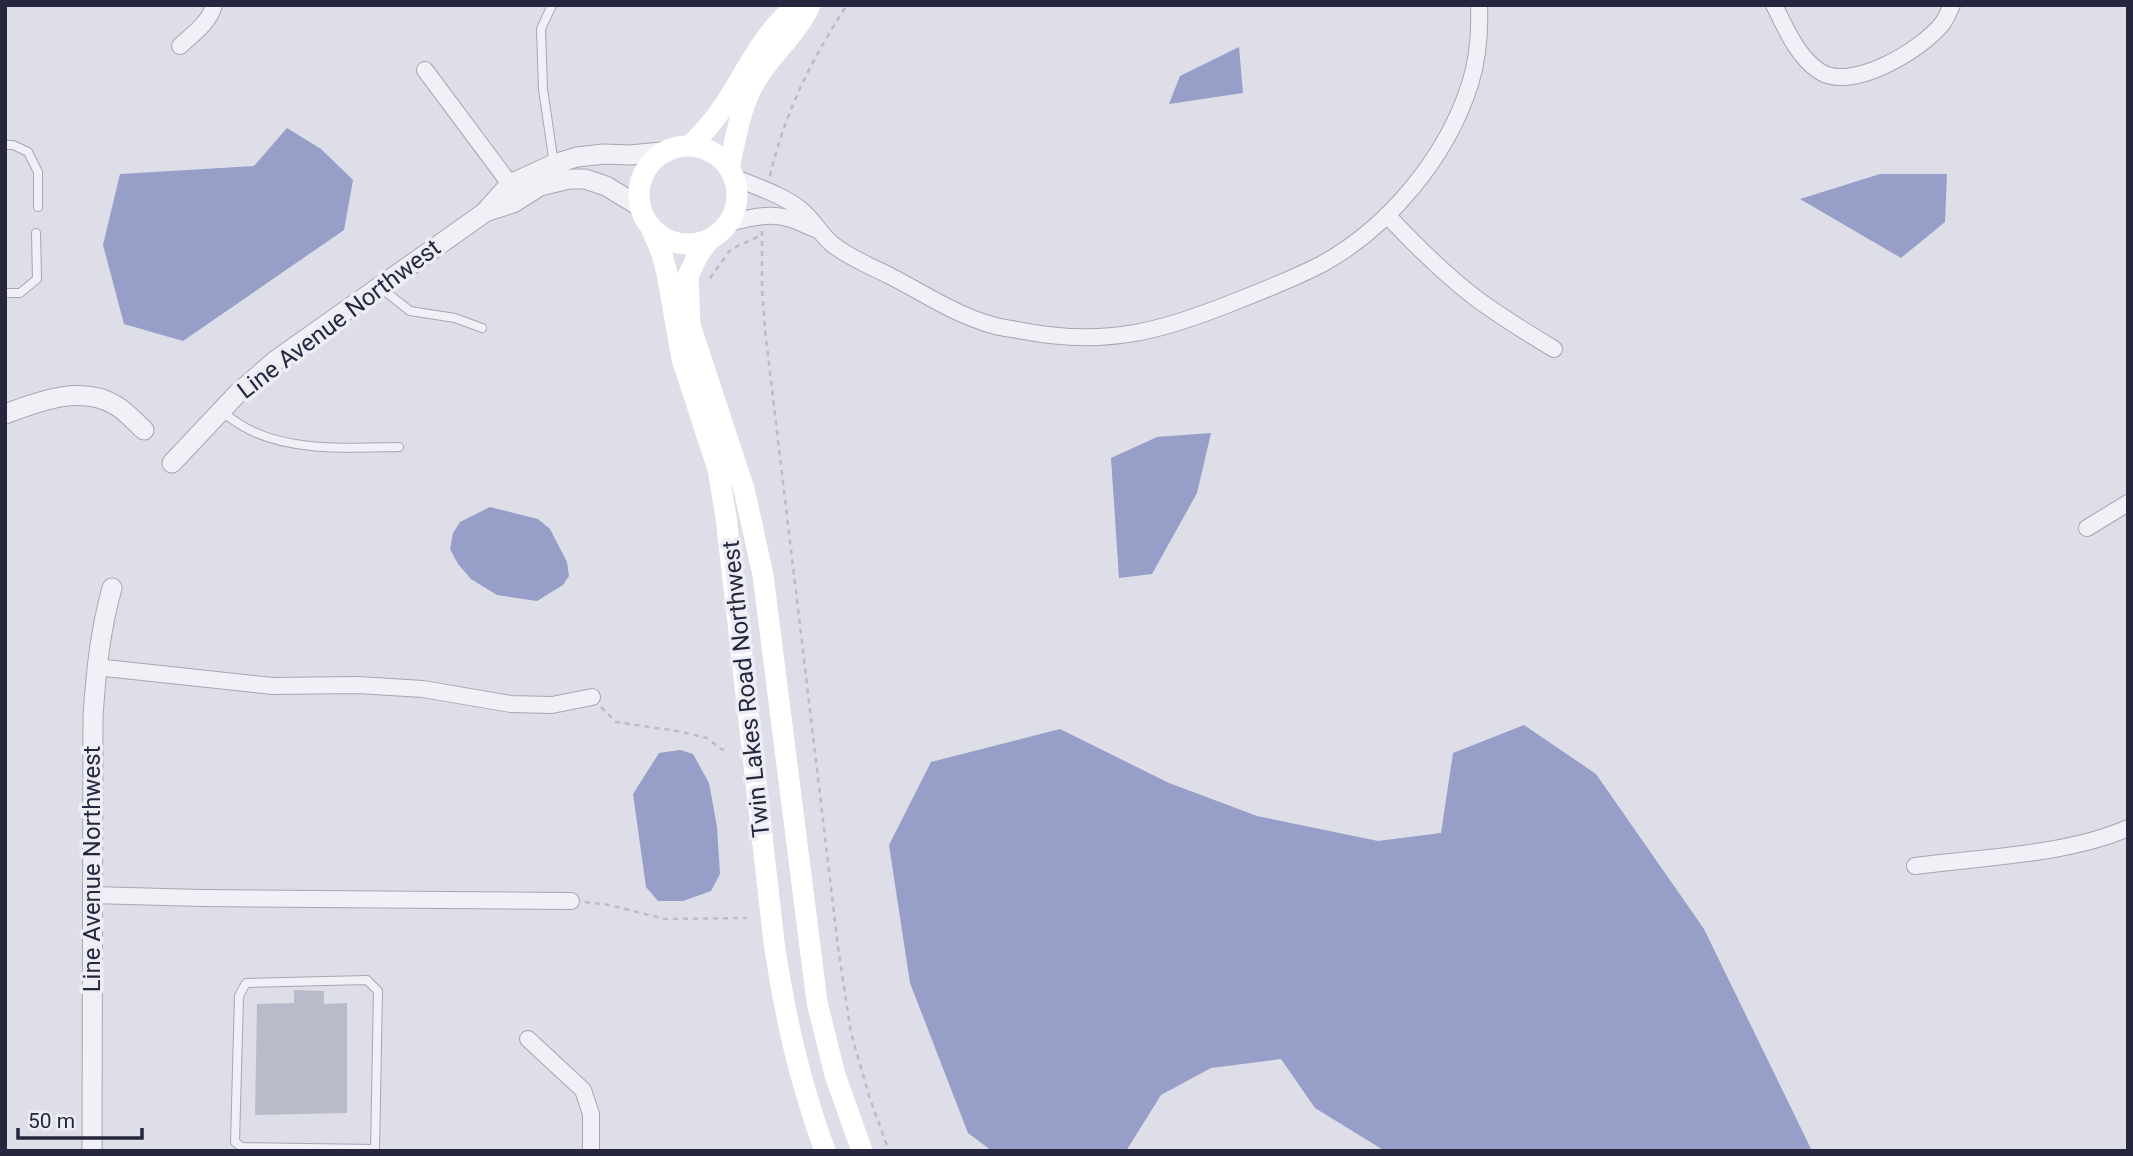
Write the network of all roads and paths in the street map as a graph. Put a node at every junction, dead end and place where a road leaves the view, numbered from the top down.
1 (214, 5) edge
2 (552, 5) edge
3 (798, 5) edge
4 (810, 5) edge
5 (847, 5) edge
6 (1479, 5) edge
7 (1774, 5) edge
8 (1952, 5) edge
9 (180, 46) dead end
10 (425, 70) dead end
11 (5, 145) edge
12 (691, 145) junction
13 (661, 152) junction
14 (554, 164) junction
15 (732, 172) junction
16 (510, 184) junction
17 (768, 186) dead end
18 (639, 206) junction
19 (38, 207) dead end
20 (484, 213) junction
21 (764, 215) junction
22 (1387, 215) junction
23 (728, 223) junction
24 (818, 229) junction
25 (652, 230) junction
26 (36, 233) dead end
27 (709, 240) junction
28 (378, 286) junction
29 (5, 293) edge
30 (482, 328) dead end
31 (1554, 349) dead end
32 (220, 411) junction
33 (5, 414) edge
34 (144, 430) dead end
35 (399, 447) dead end
36 (172, 463) dead end
37 (2128, 503) edge
38 (2087, 528) dead end
39 (113, 588) dead end
40 (96, 667) junction
41 (592, 697) joint
42 (729, 751) dead end
43 (2128, 828) edge
44 (1915, 866) dead end
45 (92, 895) junction
46 (571, 901) joint
47 (747, 918) dead end
48 (528, 1039) dead end
49 (375, 1150) edge
50 (92, 1151) edge
51 (591, 1151) edge
52 (825, 1151) edge
53 (862, 1151) edge
54 (889, 1151) edge

1 - 9 street
2 - 14 lane
3 - 12 main road
4 - 15 main road
5 - 17 path
6 - 22 street
7 - 8 street
10 - 16 street
11 - 19 lane
12 - 13 main road
12 - 15 main road
13 - 14 street, Line Avenue Northwest
13 - 18 main road
14 - 16 street, Line Avenue Northwest
15 - 23 main road
15 - 24 street
16 - 20 street, Line Avenue Northwest
18 - 20 street, Line Avenue Northwest
18 - 25 main road
20 - 28 street, Line Avenue Northwest
21 - 23 street
21 - 24 street
21 - 54 path
22 - 24 street
22 - 31 street
23 - 27 main road
25 - 27 main road
25 - 52 main road, Twin Lakes Road Northwest
26 - 29 lane
27 - 53 main road, Twin Lakes Road Northwest
28 - 30 lane
28 - 32 street, Line Avenue Northwest
32 - 35 lane
32 - 36 street, Line Avenue Northwest
33 - 34 street
37 - 38 street
39 - 40 street, Line Avenue Northwest
40 - 41 street
40 - 45 street, Line Avenue Northwest
41 - 42 path
43 - 44 street
45 - 46 street
45 - 50 street, Line Avenue Northwest
46 - 47 path
48 - 51 street
49 - 49 lane

